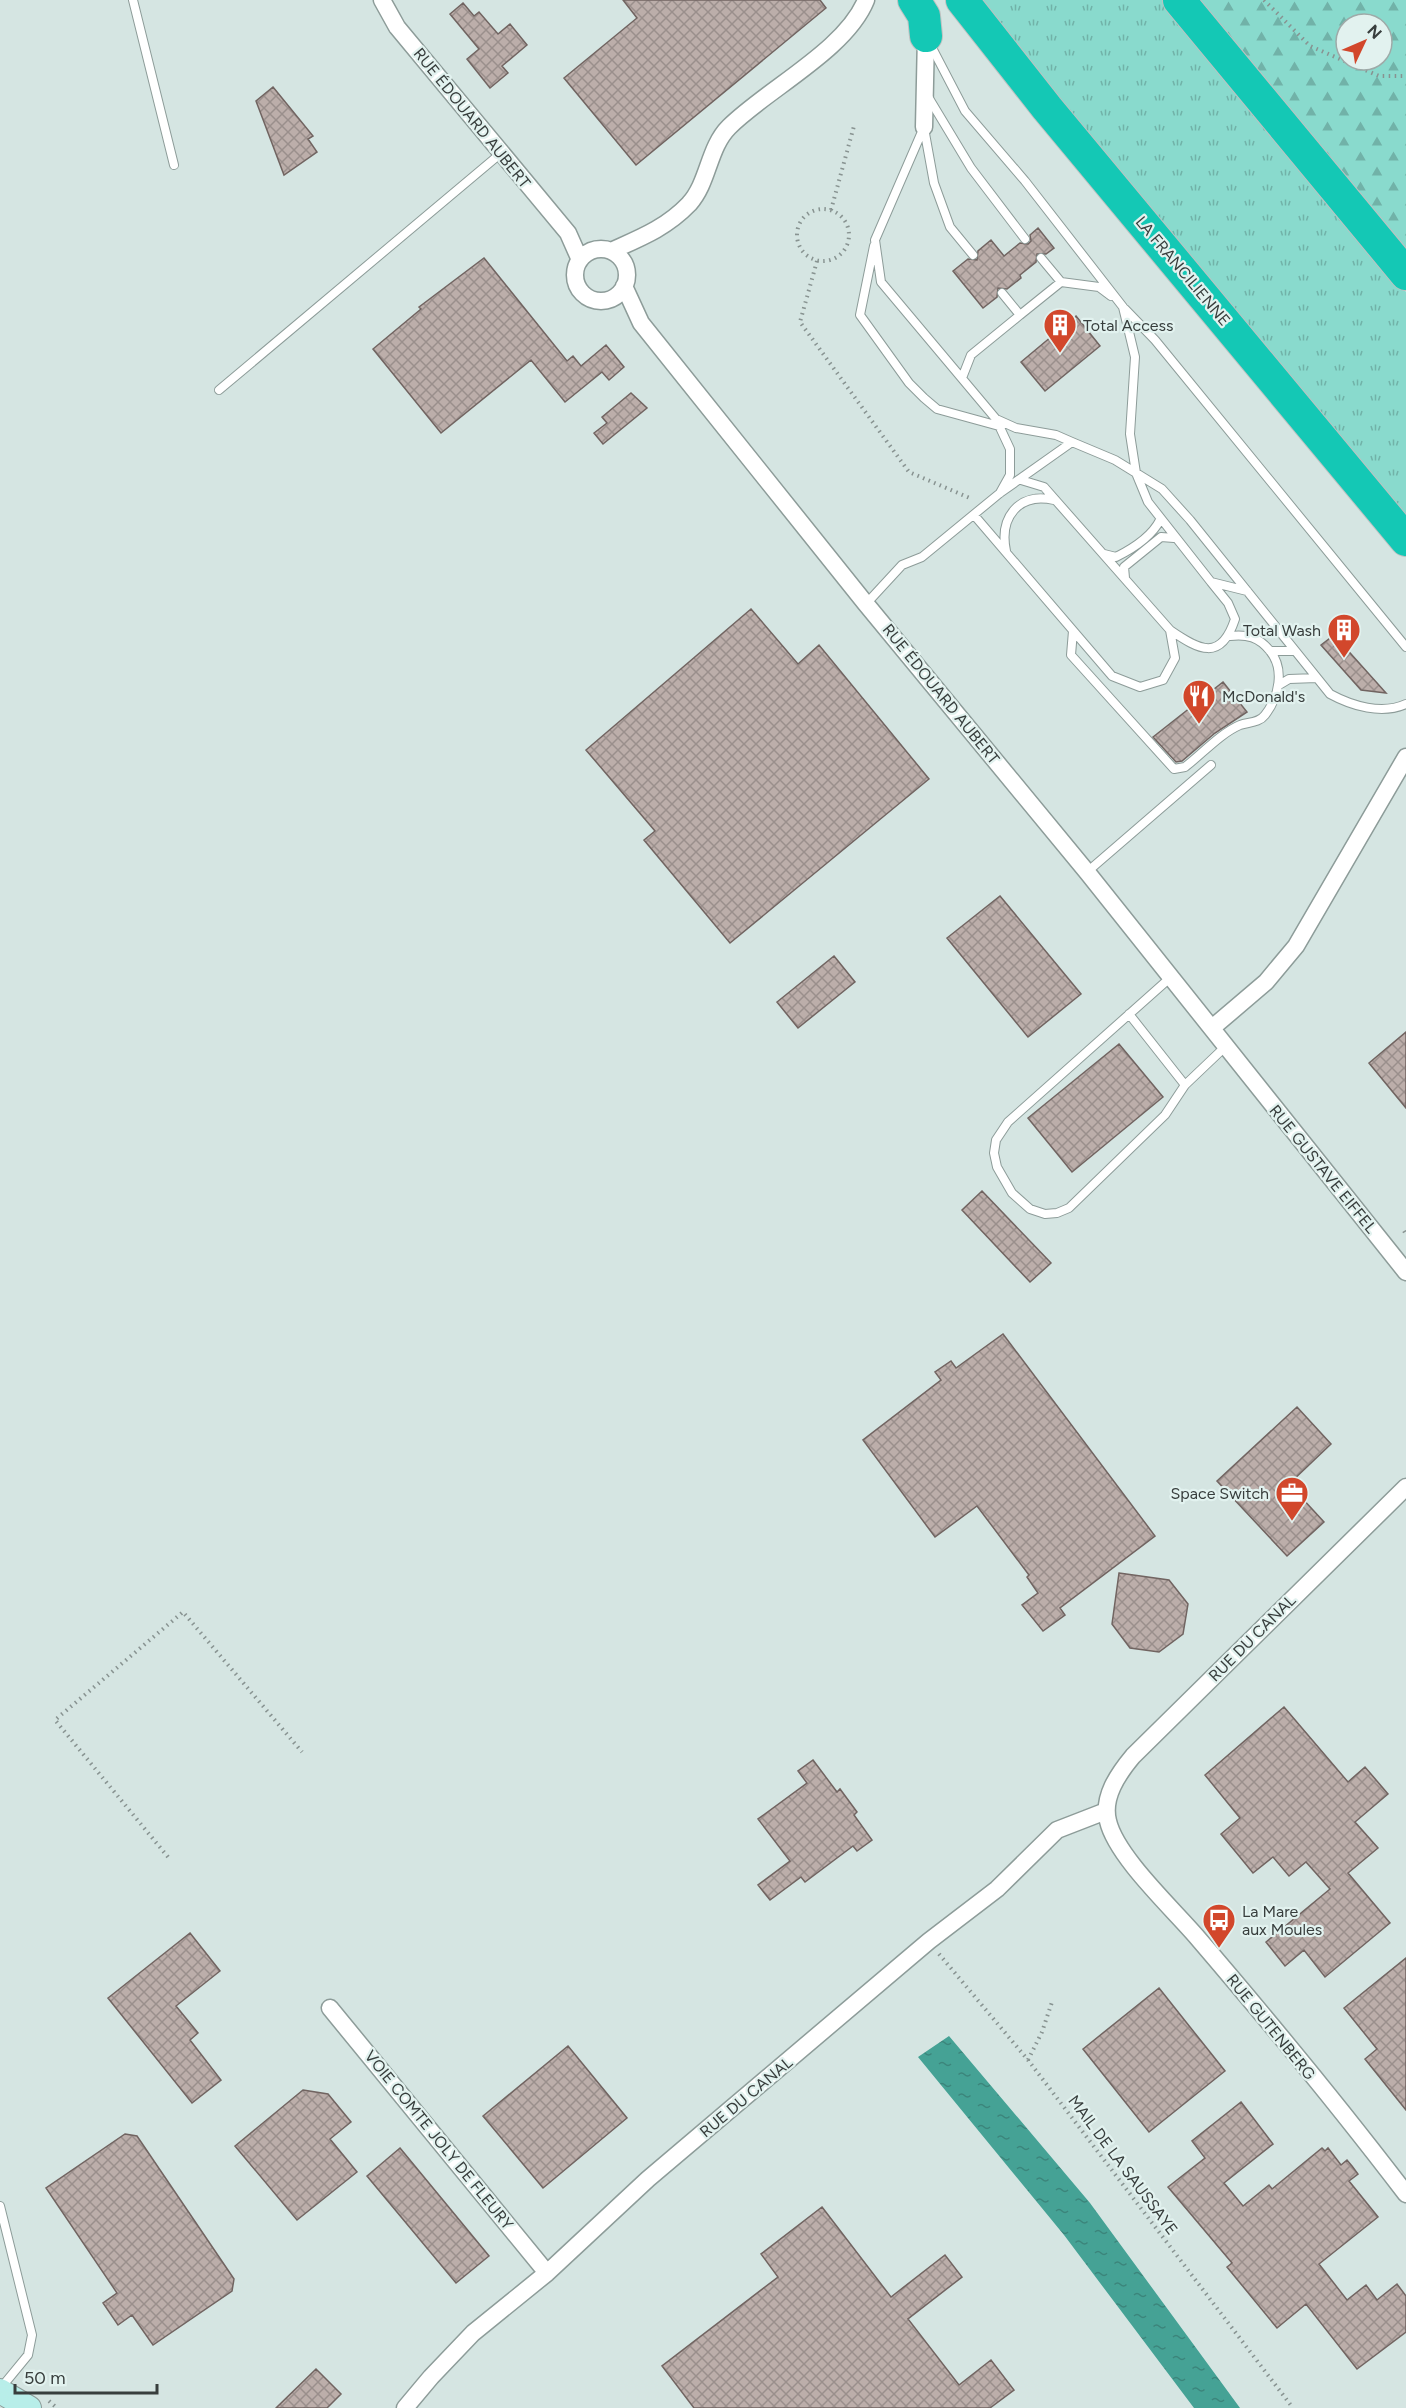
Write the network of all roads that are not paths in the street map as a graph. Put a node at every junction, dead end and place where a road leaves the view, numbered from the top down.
1 (133, 0) edge
2 (382, 0) edge
3 (866, 0) edge
4 (914, 0) edge
5 (962, 0) edge
6 (1179, 0) edge
7 (926, 36) junction
8 (926, 92) junction
9 (924, 128) junction
10 (500, 154) junction
11 (174, 165) dead end
12 (568, 233) junction
13 (1025, 239) dead end
14 (875, 240) junction
15 (607, 250) junction
16 (973, 255) dead end
17 (1041, 258) dead end
18 (580, 260) junction
19 (1406, 274) edge
20 (1061, 282) junction
21 (624, 286) junction
22 (1002, 293) dead end
23 (604, 300) junction
24 (1123, 306) junction
25 (1020, 315) junction
26 (641, 323) junction
27 (962, 378) junction
28 (219, 390) dead end
29 (998, 423) junction
30 (1072, 442) junction
31 (1136, 473) junction
32 (1022, 480) junction
33 (1000, 493) junction
34 (1055, 500) junction
35 (974, 515) junction
36 (1160, 520) junction
37 (1174, 538) junction
38 (1406, 540) edge
39 (1006, 552) junction
40 (1104, 554) junction
41 (1125, 578) junction
42 (1211, 582) junction
43 (1247, 591) junction
44 (866, 604) junction
45 (1170, 630) junction
46 (1073, 631) junction
47 (1230, 636) junction
48 (1406, 647) edge
49 (1270, 651) junction
50 (1295, 651) junction
51 (1317, 678) junction
52 (1279, 685) junction
53 (1406, 704) edge
54 (1406, 757) edge
55 (1211, 765) dead end
56 (1087, 872) junction
57 (1171, 977) junction
58 (1129, 1014) junction
59 (1212, 1028) junction
60 (1226, 1046) junction
61 (1240, 1065) joint
62 (1185, 1085) junction
63 (1406, 1272) edge
64 (1406, 1486) edge
65 (1107, 1804) junction
66 (330, 2008) dead end
67 (1406, 2194) edge
68 (0, 2206) edge
69 (547, 2273) junction
70 (0, 2390) edge
71 (14, 2408) edge
72 (29, 2408) edge
73 (405, 2408) edge

1 - 11 lane
2 - 10 street, RUE ÉDOUARD AUBERT
3 - 15 street
4 - 7 highway
5 - 38 highway, LA FRANCILIENNE
6 - 19 highway
7 - 8 street
7 - 24 lane
8 - 9 street
8 - 13 lane
9 - 14 lane
9 - 16 lane
10 - 12 street, RUE ÉDOUARD AUBERT
10 - 28 lane
12 - 15 street, RUE ÉDOUARD AUBERT
12 - 18 street, RUE ÉDOUARD AUBERT
14 - 27 lane
14 - 29 lane
15 - 18 street
15 - 21 street
17 - 20 lane
18 - 23 street
20 - 24 lane
20 - 25 lane
21 - 23 street
21 - 26 street, RUE ÉDOUARD AUBERT
22 - 25 lane
23 - 26 street, RUE ÉDOUARD AUBERT
24 - 31 lane
24 - 48 lane
25 - 27 lane
26 - 44 street, RUE ÉDOUARD AUBERT
27 - 29 lane
29 - 30 lane
29 - 33 lane
30 - 31 lane
30 - 32 lane
31 - 36 lane
31 - 43 lane
32 - 33 lane
32 - 34 lane
33 - 35 lane
34 - 39 lane
34 - 40 lane
35 - 39 lane
35 - 44 lane
36 - 37 lane
36 - 40 lane
37 - 41 lane
37 - 42 lane
39 - 46 lane
40 - 41 lane
41 - 45 lane
42 - 43 lane
42 - 47 lane
43 - 50 lane
44 - 56 street, RUE ÉDOUARD AUBERT
45 - 46 lane
45 - 47 lane
46 - 52 lane
47 - 49 lane
49 - 50 lane
49 - 52 lane
50 - 51 lane
51 - 52 lane
51 - 53 lane
54 - 59 street
55 - 56 lane
56 - 57 street, RUE ÉDOUARD AUBERT
57 - 58 lane
57 - 59 street, RUE ÉDOUARD AUBERT
58 - 62 lane
58 - 62 lane
59 - 60 street, RUE ÉDOUARD AUBERT
60 - 61 street, RUE ÉDOUARD AUBERT
60 - 62 lane
61 - 63 street, RUE GUSTAVE EIFFEL
64 - 65 street, RUE DU CANAL
65 - 67 street, RUE GUTENBERG
65 - 69 street, RUE DU CANAL
66 - 69 street, VOIE COMTE JOLY DE FLEURY
68 - 70 lane
69 - 73 street, RUE DU CANAL
70 - 71 street
70 - 72 street

